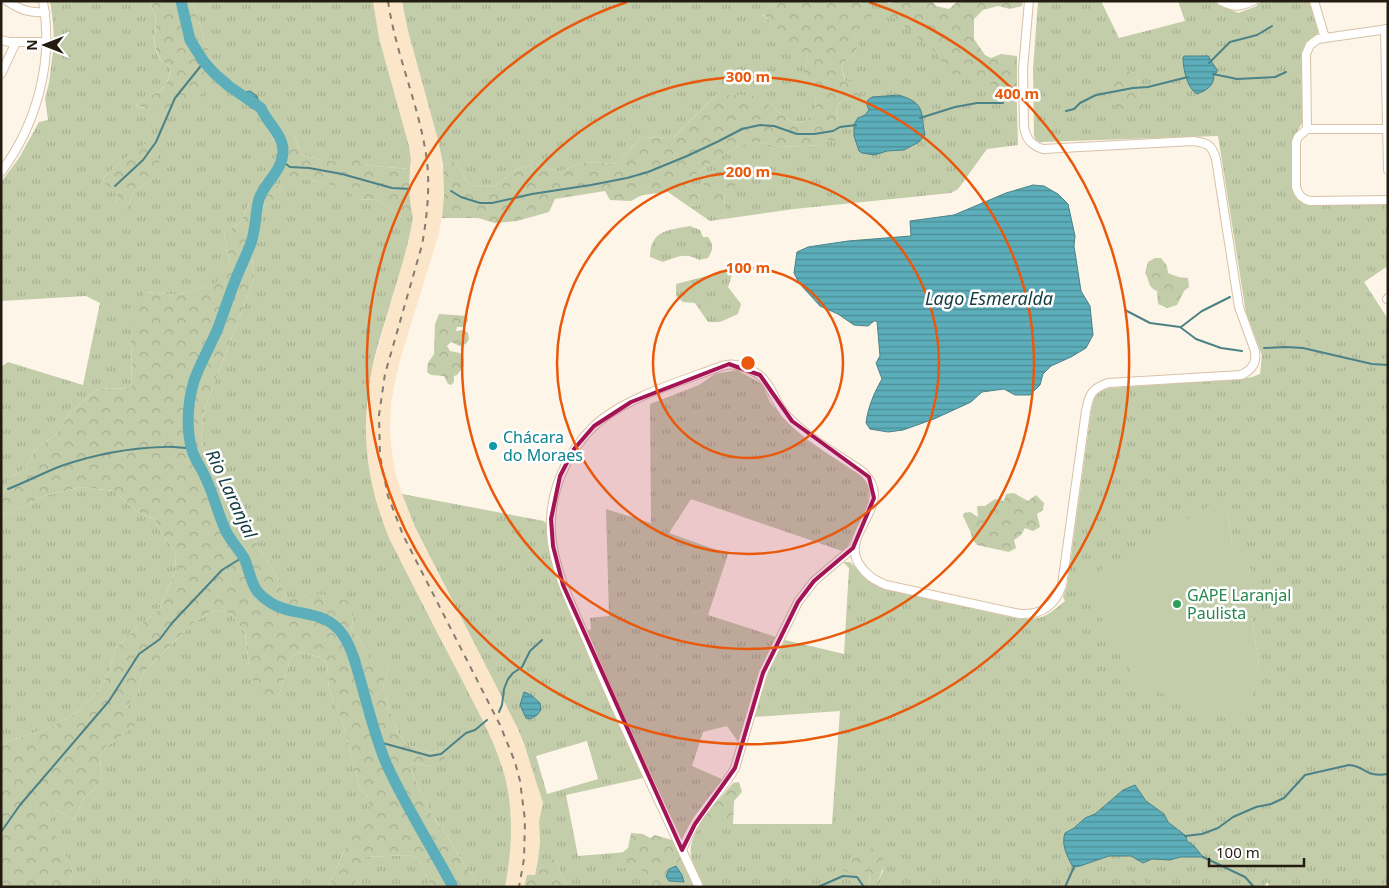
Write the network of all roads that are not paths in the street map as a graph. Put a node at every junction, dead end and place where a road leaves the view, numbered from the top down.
1 (7, 1) edge
2 (43, 1) edge
3 (1029, 1) edge
4 (1221, 1) edge
5 (1254, 1) edge
6 (1314, 1) edge
7 (45, 12) junction
8 (1386, 29) edge
9 (1325, 38) junction
10 (1, 40) edge
11 (16, 42) junction
12 (46, 42) junction
13 (1, 74) edge
14 (1387, 107) edge
15 (1307, 129) junction
16 (1387, 129) edge
17 (1388, 166) edge
18 (1388, 170) edge
19 (1, 172) edge
20 (1388, 200) edge
21 (853, 548) junction
22 (682, 850) junction
23 (699, 887) edge

1 - 7 street
2 - 7 street
3 - 21 street
4 - 5 street
6 - 9 street
7 - 12 street
8 - 9 street
8 - 14 street
9 - 15 street
10 - 11 street
11 - 12 street
11 - 13 street
12 - 19 street
14 - 16 street
15 - 16 street
15 - 20 street
16 - 17 street
17 - 18 street
21 - 22 street
21 - 22 street
22 - 23 street

